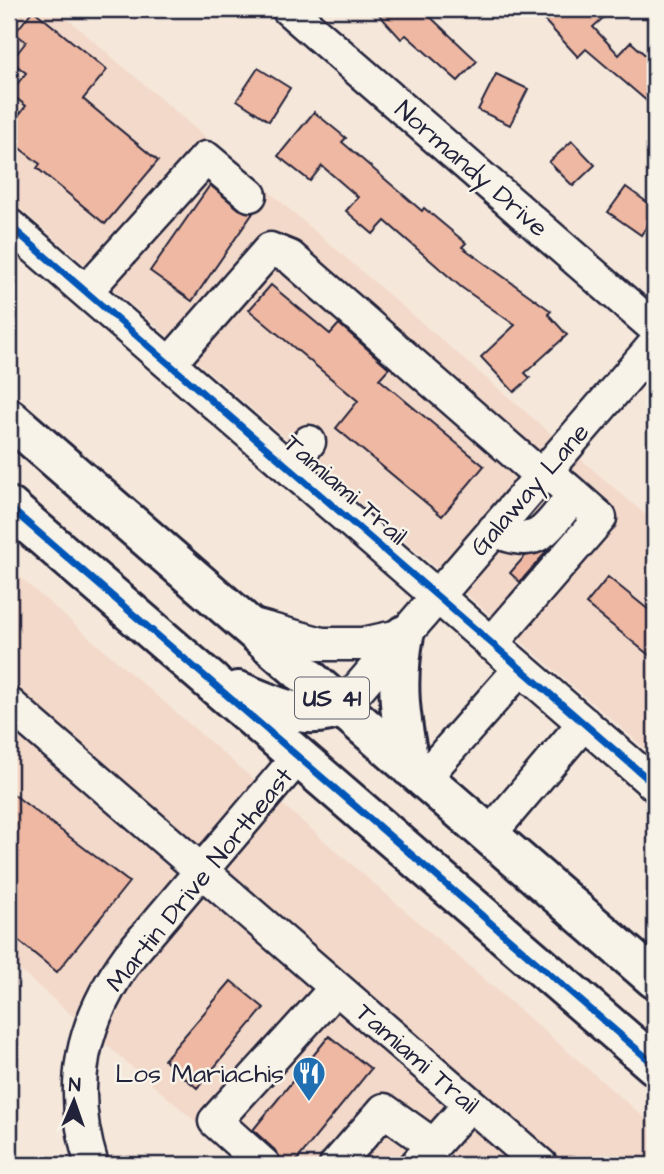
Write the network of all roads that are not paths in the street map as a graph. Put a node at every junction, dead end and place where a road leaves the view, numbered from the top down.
1 (288, 9) edge
2 (250, 195) dead end
3 (9, 225) edge
4 (86, 290) junction
5 (655, 328) edge
6 (655, 344) edge
7 (170, 363) junction
8 (9, 418) edge
9 (309, 442) dead end
10 (288, 467) junction
11 (543, 473) junction
12 (574, 495) junction
13 (9, 507) edge
14 (494, 530) junction
15 (437, 596) junction
16 (249, 624) junction
17 (404, 635) junction
18 (491, 644) junction
19 (520, 668) junction
20 (210, 680) junction
21 (9, 704) edge
22 (342, 708) junction
23 (584, 723) junction
24 (298, 757) junction
25 (416, 773) junction
26 (655, 785) edge
27 (489, 835) junction
28 (202, 872) junction
29 (655, 979) edge
30 (336, 988) junction
31 (655, 1065) edge
32 (470, 1104) junction
33 (425, 1155) edge
34 (531, 1162) edge
35 (92, 1165) edge
36 (264, 1165) edge
37 (336, 1165) edge

1 - 5 street, Normandy Drive
2 - 4 street
3 - 4 street, Tamiami Trail
4 - 7 street, Tamiami Trail
6 - 11 street, Galaway Lane
7 - 10 street, Tamiami Trail
7 - 11 street
8 - 16 main road, US 41
9 - 10 street
10 - 15 street, Tamiami Trail
11 - 12 street
11 - 14 street, Galaway Lane
12 - 14 street
12 - 18 street
13 - 20 main road, US 41
14 - 15 street, Galaway Lane
15 - 17 street, Galaway Lane
15 - 18 street, Tamiami Trail
16 - 17 street
16 - 22 main road, US 41
17 - 22 street, Galaway Lane
17 - 25 main road
18 - 19 street, Tamiami Trail
19 - 23 street, Tamiami Trail
19 - 25 street
20 - 22 main road
20 - 24 main road, US 41
21 - 28 street, Tamiami Trail
22 - 25 main road, US 41
23 - 26 street, Tamiami Trail
23 - 27 street
24 - 28 street, Martin Drive Northeast
24 - 31 main road, US 41
25 - 27 main road, US 41
27 - 29 main road, US 41
28 - 30 street, Tamiami Trail
28 - 35 street, Martin Drive Northeast
30 - 32 street, Tamiami Trail
30 - 36 street
32 - 33 street
32 - 34 street, Tamiami Trail
33 - 37 street

